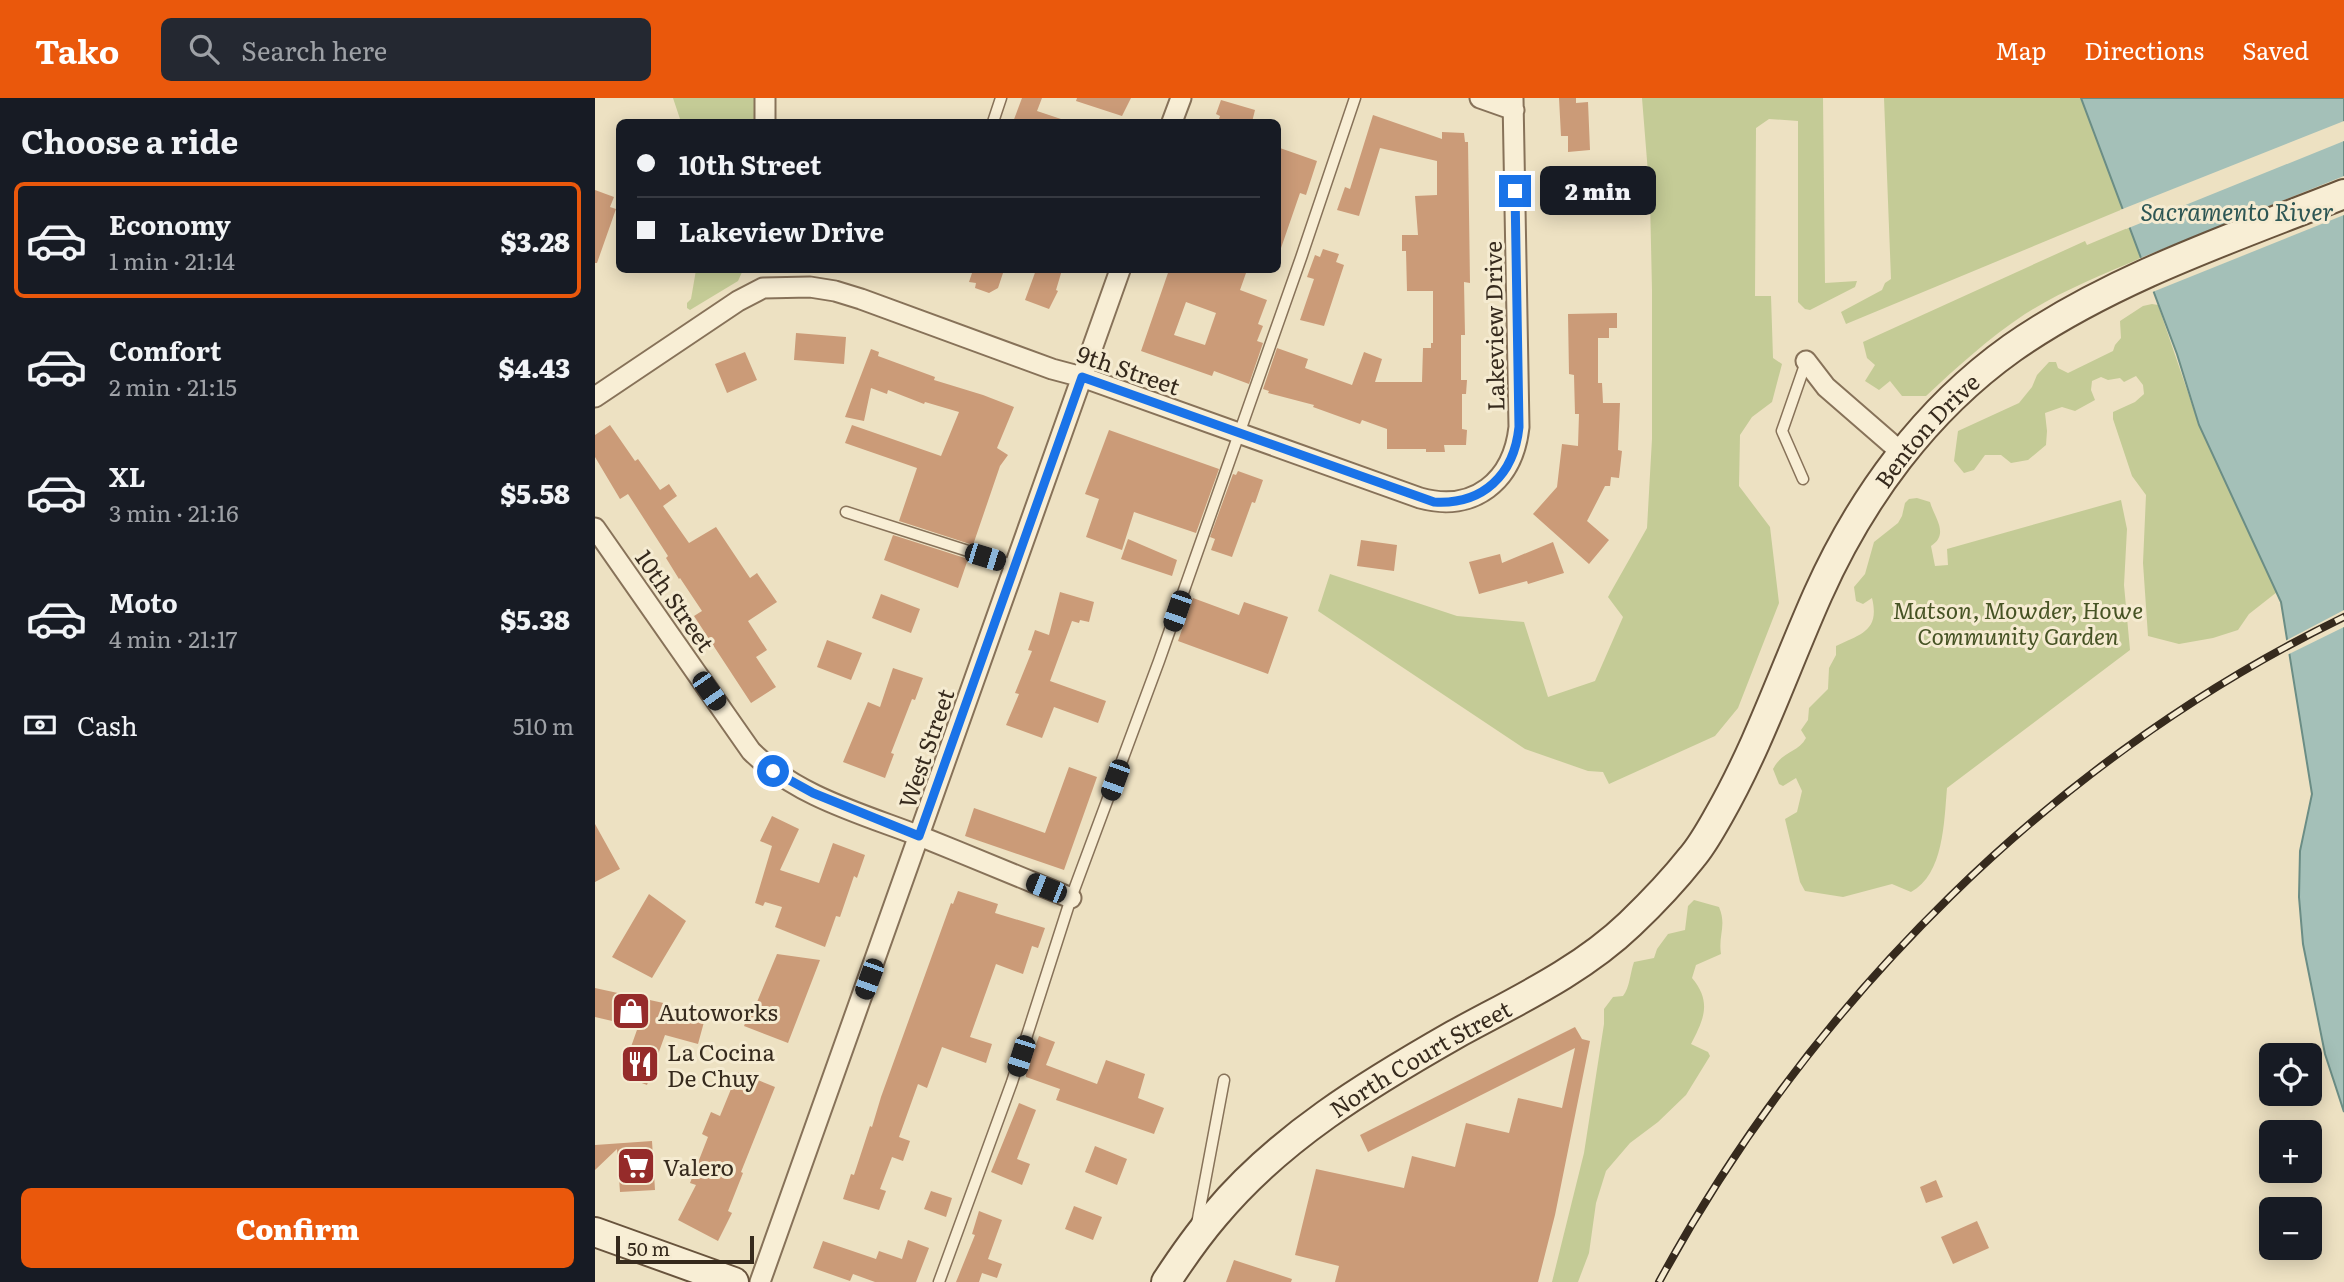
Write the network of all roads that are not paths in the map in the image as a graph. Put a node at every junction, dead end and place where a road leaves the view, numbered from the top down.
1 (765, 98) edge
2 (1001, 98) edge
3 (1181, 98) edge
4 (1355, 98) edge
5 (1480, 98) edge
6 (1513, 104) edge
7 (765, 119) edge
8 (994, 119) edge
9 (1173, 119) edge
10 (2344, 194) edge
11 (1119, 273) edge
12 (762, 279) edge
13 (1806, 361) joint
14 (1082, 377) junction
15 (595, 397) edge
16 (1238, 434) junction
17 (1902, 453) junction
18 (1803, 479) dead end
19 (1475, 495) joint
20 (846, 512) dead end
21 (597, 535) edge
22 (1015, 566) junction
23 (919, 836) junction
24 (1694, 855) joint
25 (1071, 898) junction
26 (1224, 1080) dead end
27 (595, 1232) edge
28 (1193, 1244) junction
29 (734, 1282) edge
30 (760, 1282) edge
31 (939, 1282) edge
32 (1166, 1282) edge

1 - 7 street
2 - 8 lane
3 - 9 street
4 - 16 lane
5 - 6 street
6 - 19 street, Lakeview Drive
10 - 17 street, Benton Drive
11 - 14 street, West Street
12 - 14 street, 9th Street
12 - 15 street
13 - 17 street
13 - 18 lane
14 - 16 street, 9th Street
14 - 22 street, West Street
16 - 19 street, 9th Street
16 - 25 lane
17 - 24 street, Benton Drive
20 - 22 lane
21 - 23 street, 10th Street
22 - 23 street, West Street
23 - 25 street, 10th Street
23 - 30 street, West Street
24 - 28 street, North Court Street
25 - 31 lane
26 - 28 lane
27 - 29 street
28 - 32 street, North Court Street

